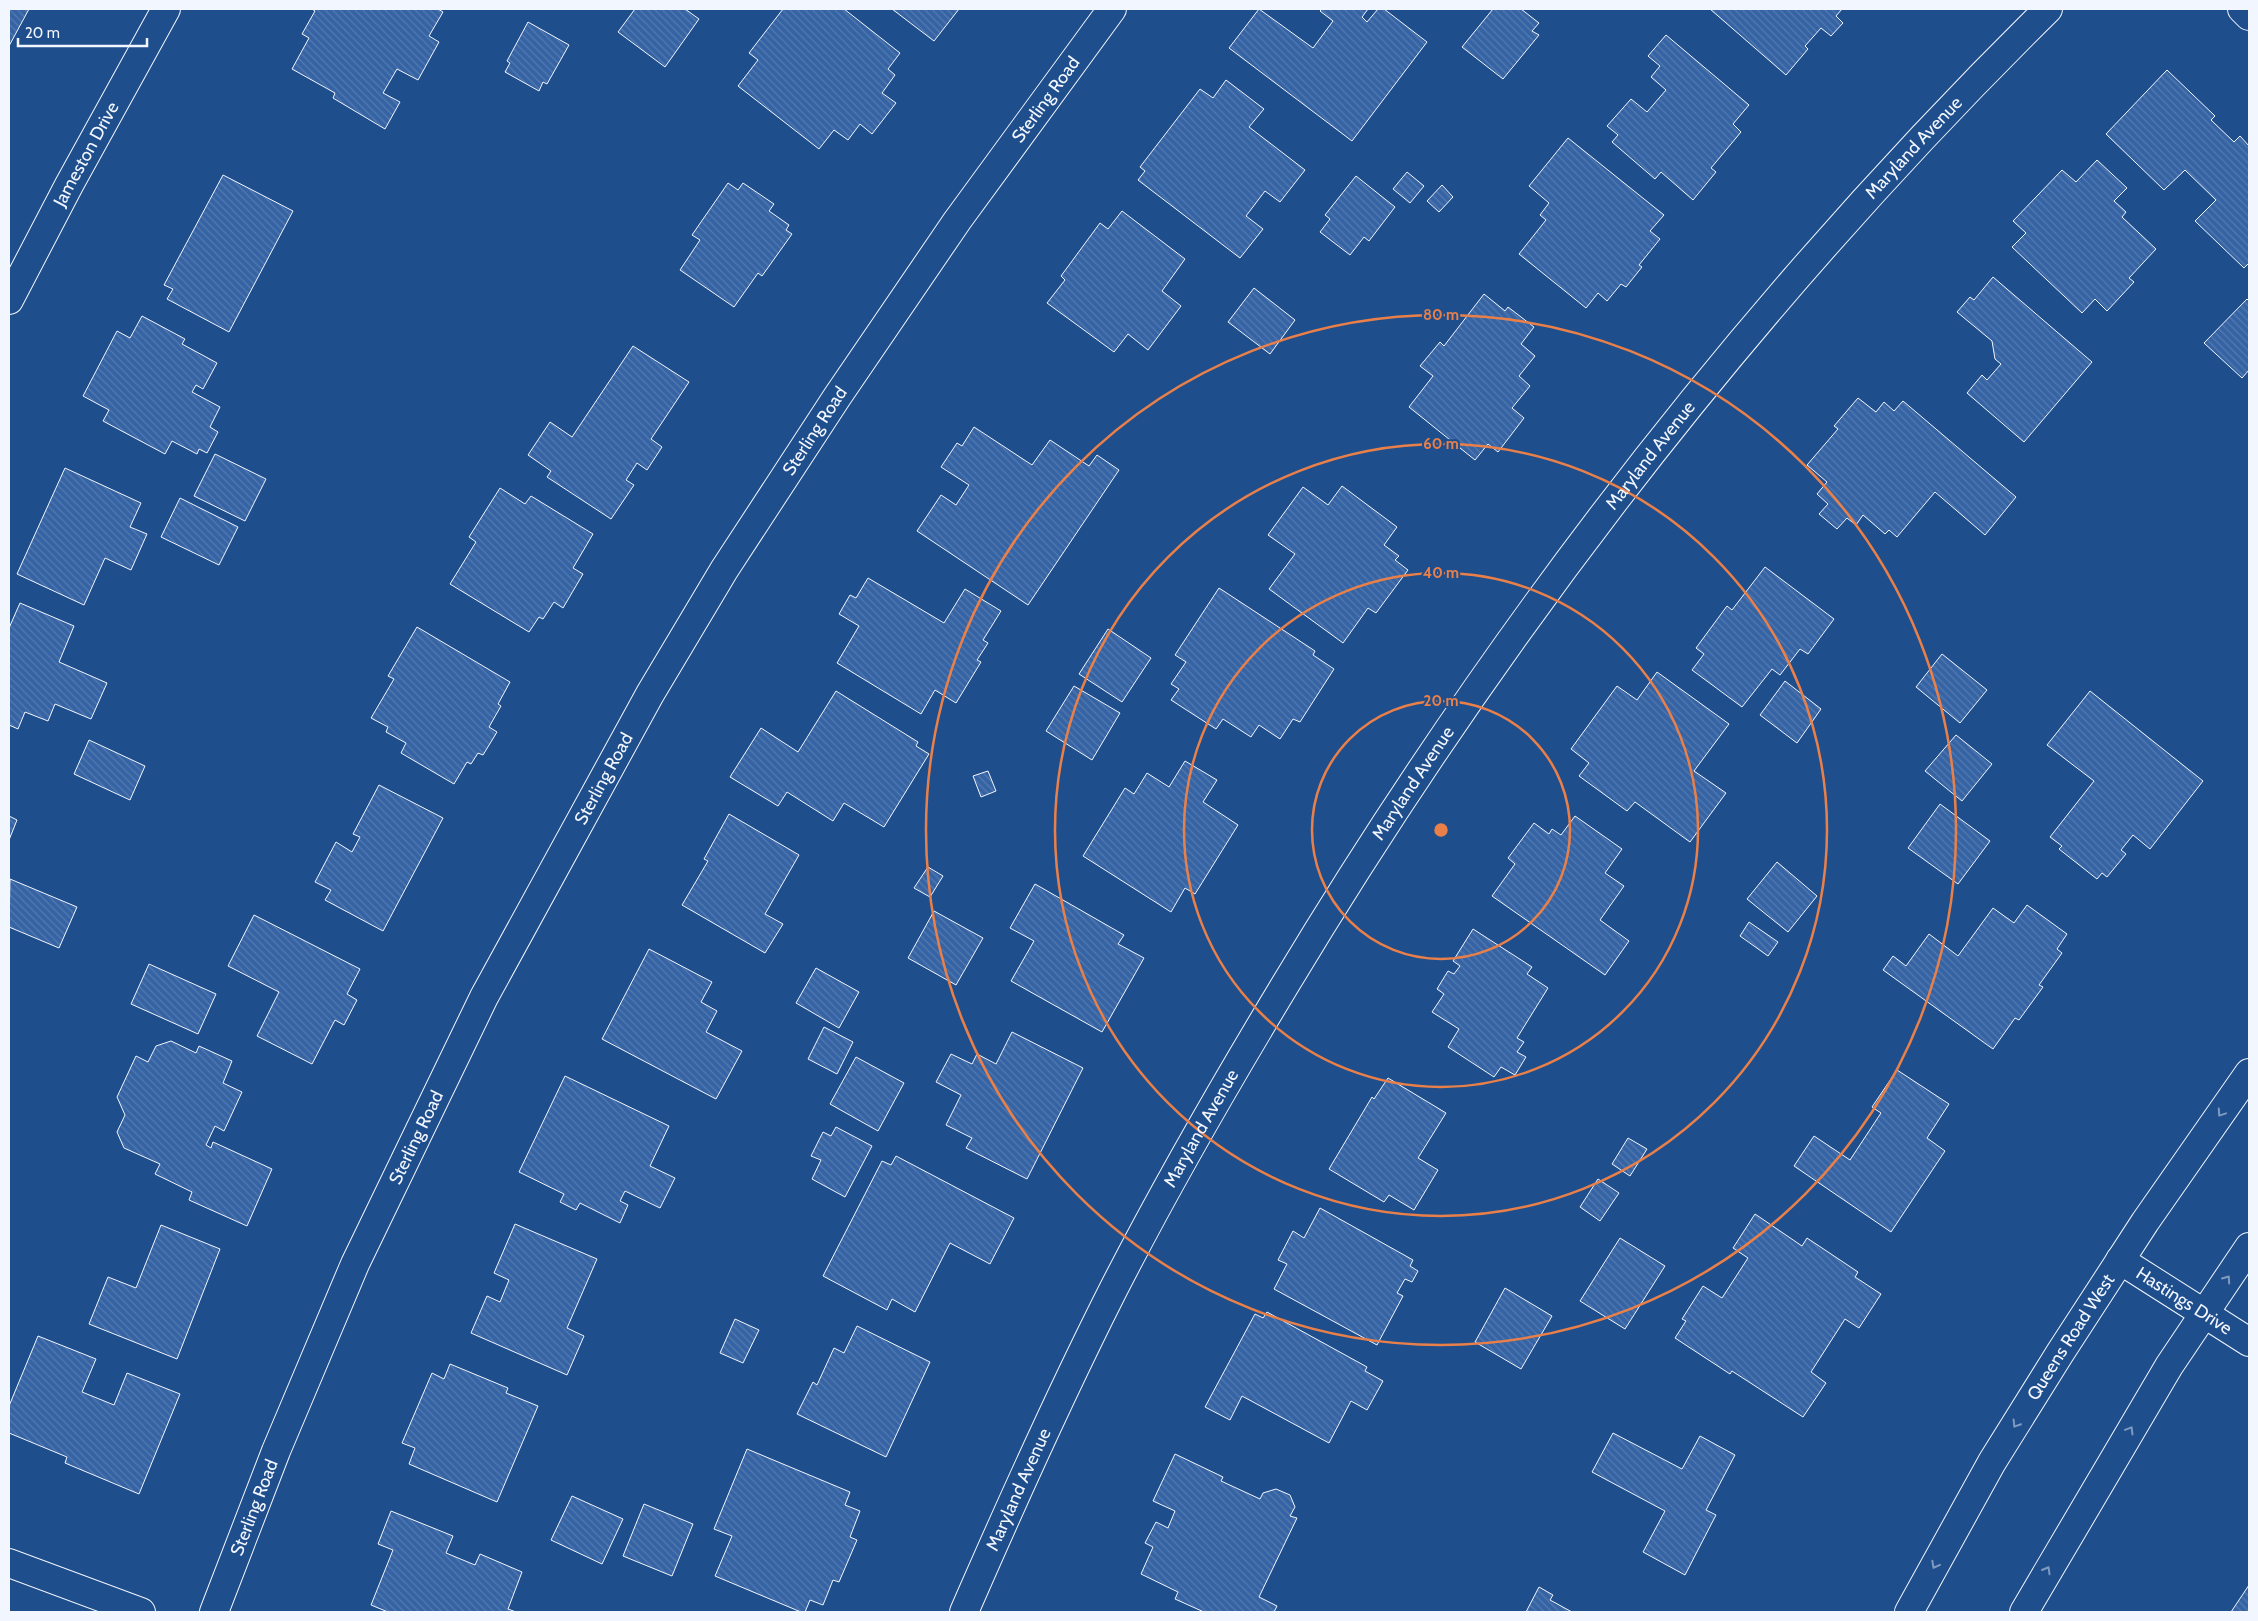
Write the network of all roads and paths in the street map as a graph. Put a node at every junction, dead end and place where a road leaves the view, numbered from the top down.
1 (166, 9) edge
2 (1112, 9) edge
3 (2048, 9) edge
4 (2242, 9) edge
5 (2249, 16) edge
6 (9, 300) edge
7 (2249, 1073) edge
8 (2249, 1247) edge
9 (2120, 1260) junction
10 (2205, 1312) junction
11 (2249, 1342) edge
12 (9, 1563) edge
13 (141, 1612) edge
14 (214, 1612) edge
15 (964, 1612) edge
16 (1909, 1612) edge
17 (2024, 1612) edge

1 - 6 street, Jameston Drive
2 - 14 street, Sterling Road
3 - 15 street, Maryland Avenue
4 - 5 street
7 -> 9 street, Queens Road West
10 -> 8 street
9 - 10 street, Hastings Drive
9 -> 16 street, Queens Road West
10 - 11 street, Hastings Drive
17 -> 10 street
12 - 13 street

